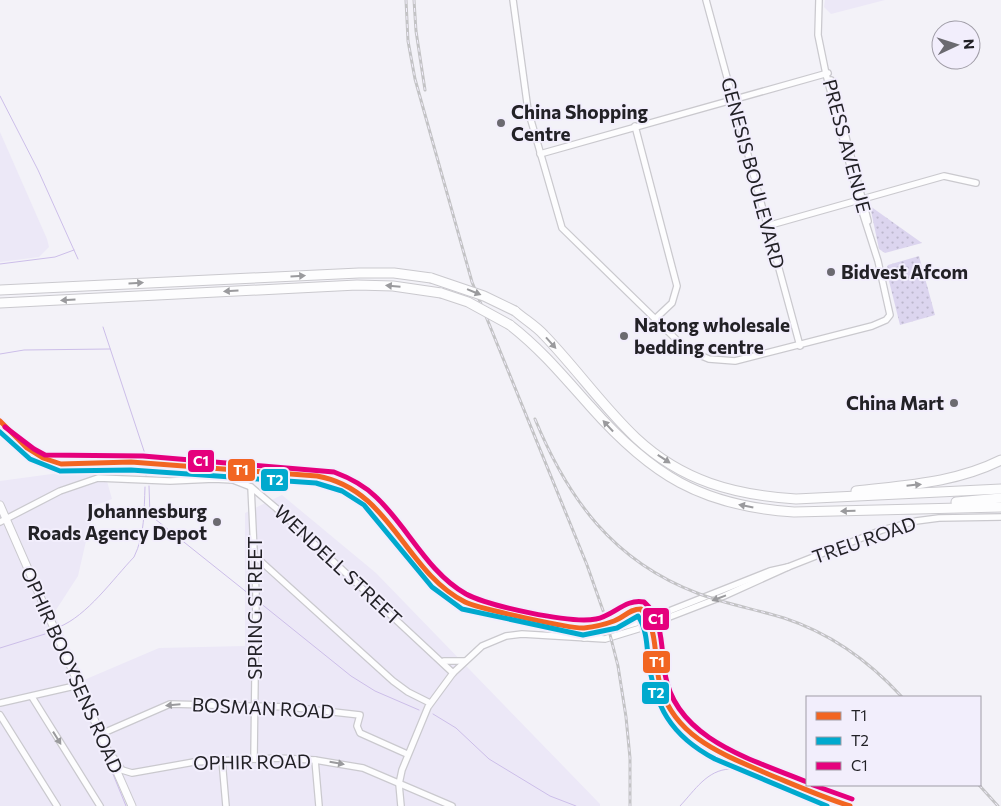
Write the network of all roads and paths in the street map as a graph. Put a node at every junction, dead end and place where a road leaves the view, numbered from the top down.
1 (513, 0) edge
2 (706, 0) edge
3 (819, 0) edge
4 (827, 74) junction
5 (733, 100) junction
6 (836, 108) junction
7 (634, 126) junction
8 (540, 154) junction
9 (976, 183) dead end
10 (860, 186) junction
11 (873, 195) junction
12 (862, 202) junction
13 (767, 226) junction
14 (0, 290) edge
15 (0, 303) edge
16 (655, 319) junction
17 (800, 346) junction
18 (1001, 460) edge
19 (251, 487) junction
20 (1001, 489) edge
21 (1001, 498) edge
22 (796, 499) junction
23 (0, 505) edge
24 (1001, 507) edge
25 (914, 508) junction
26 (1001, 517) edge
27 (3, 520) edge
28 (256, 557) junction
29 (424, 644) junction
30 (444, 661) junction
31 (465, 661) junction
32 (454, 671) junction
33 (80, 685) junction
34 (32, 697) junction
35 (0, 703) edge
36 (254, 705) junction
37 (429, 705) junction
38 (0, 715) edge
39 (101, 734) junction
40 (109, 752) junction
41 (407, 754) junction
42 (254, 759) junction
43 (222, 760) junction
44 (315, 760) junction
45 (132, 774) junction
46 (399, 784) junction
47 (127, 796) junction
48 (57, 806) edge
49 (100, 806) edge
50 (132, 806) edge
51 (226, 806) edge
52 (319, 806) edge
53 (401, 806) edge
54 (452, 806) edge

1 - 8 street
2 - 5 street, GENESIS BOULEVARD
3 - 4 street, PRESS AVENUE
4 - 5 street
4 - 6 street, PRESS AVENUE
5 - 7 street
5 - 13 street, GENESIS BOULEVARD
6 - 10 street, PRESS AVENUE
6 - 12 street, PRESS AVENUE
7 - 8 street
7 - 16 street
8 - 16 street
9 - 11 street
10 - 11 street
10 - 12 street, PRESS AVENUE
11 - 12 street
12 - 13 street
12 - 17 street, PRESS AVENUE
13 - 17 street, GENESIS BOULEVARD
14 -> 22 highway, bridge
25 -> 15 highway, bridge
16 - 17 street
22 -> 18 highway
19 - 27 street
19 - 28 street, SPRING STREET
19 - 29 street, WENDELL STREET
20 - 22 highway
21 - 25 highway
23 - 27 main road, OPHIR BOOYSENS ROAD
24 - 25 highway
26 - 31 street, TREU ROAD
27 - 33 main road, OPHIR BOOYSENS ROAD
28 - 36 street, SPRING STREET
28 - 37 street
29 - 30 street, WENDELL STREET
29 - 32 street, WENDELL STREET
30 - 31 street
30 - 32 street, WENDELL STREET
31 - 32 street, TREU ROAD
32 - 37 street, TREU ROAD
33 - 34 street
33 - 39 main road, OPHIR BOOYSENS ROAD
34 - 35 street
34 -> 49 street
36 -> 39 street, BOSMAN ROAD
36 - 41 street, BOSMAN ROAD
36 - 42 street, SPRING STREET
37 - 41 street, TREU ROAD
38 - 48 street
39 - 40 main road, OPHIR BOOYSENS ROAD
40 - 45 street
40 - 47 main road, OPHIR BOOYSENS ROAD
41 - 46 street, TREU ROAD
42 - 43 street, OPHIR ROAD
42 - 44 street, OPHIR ROAD
43 - 45 street, OPHIR ROAD
43 - 51 street
44 -> 46 street, OPHIR ROAD
44 - 52 street
45 - 47 street
46 - 53 street
46 - 54 street, OPHIR ROAD
47 - 50 main road, OPHIR BOOYSENS ROAD

